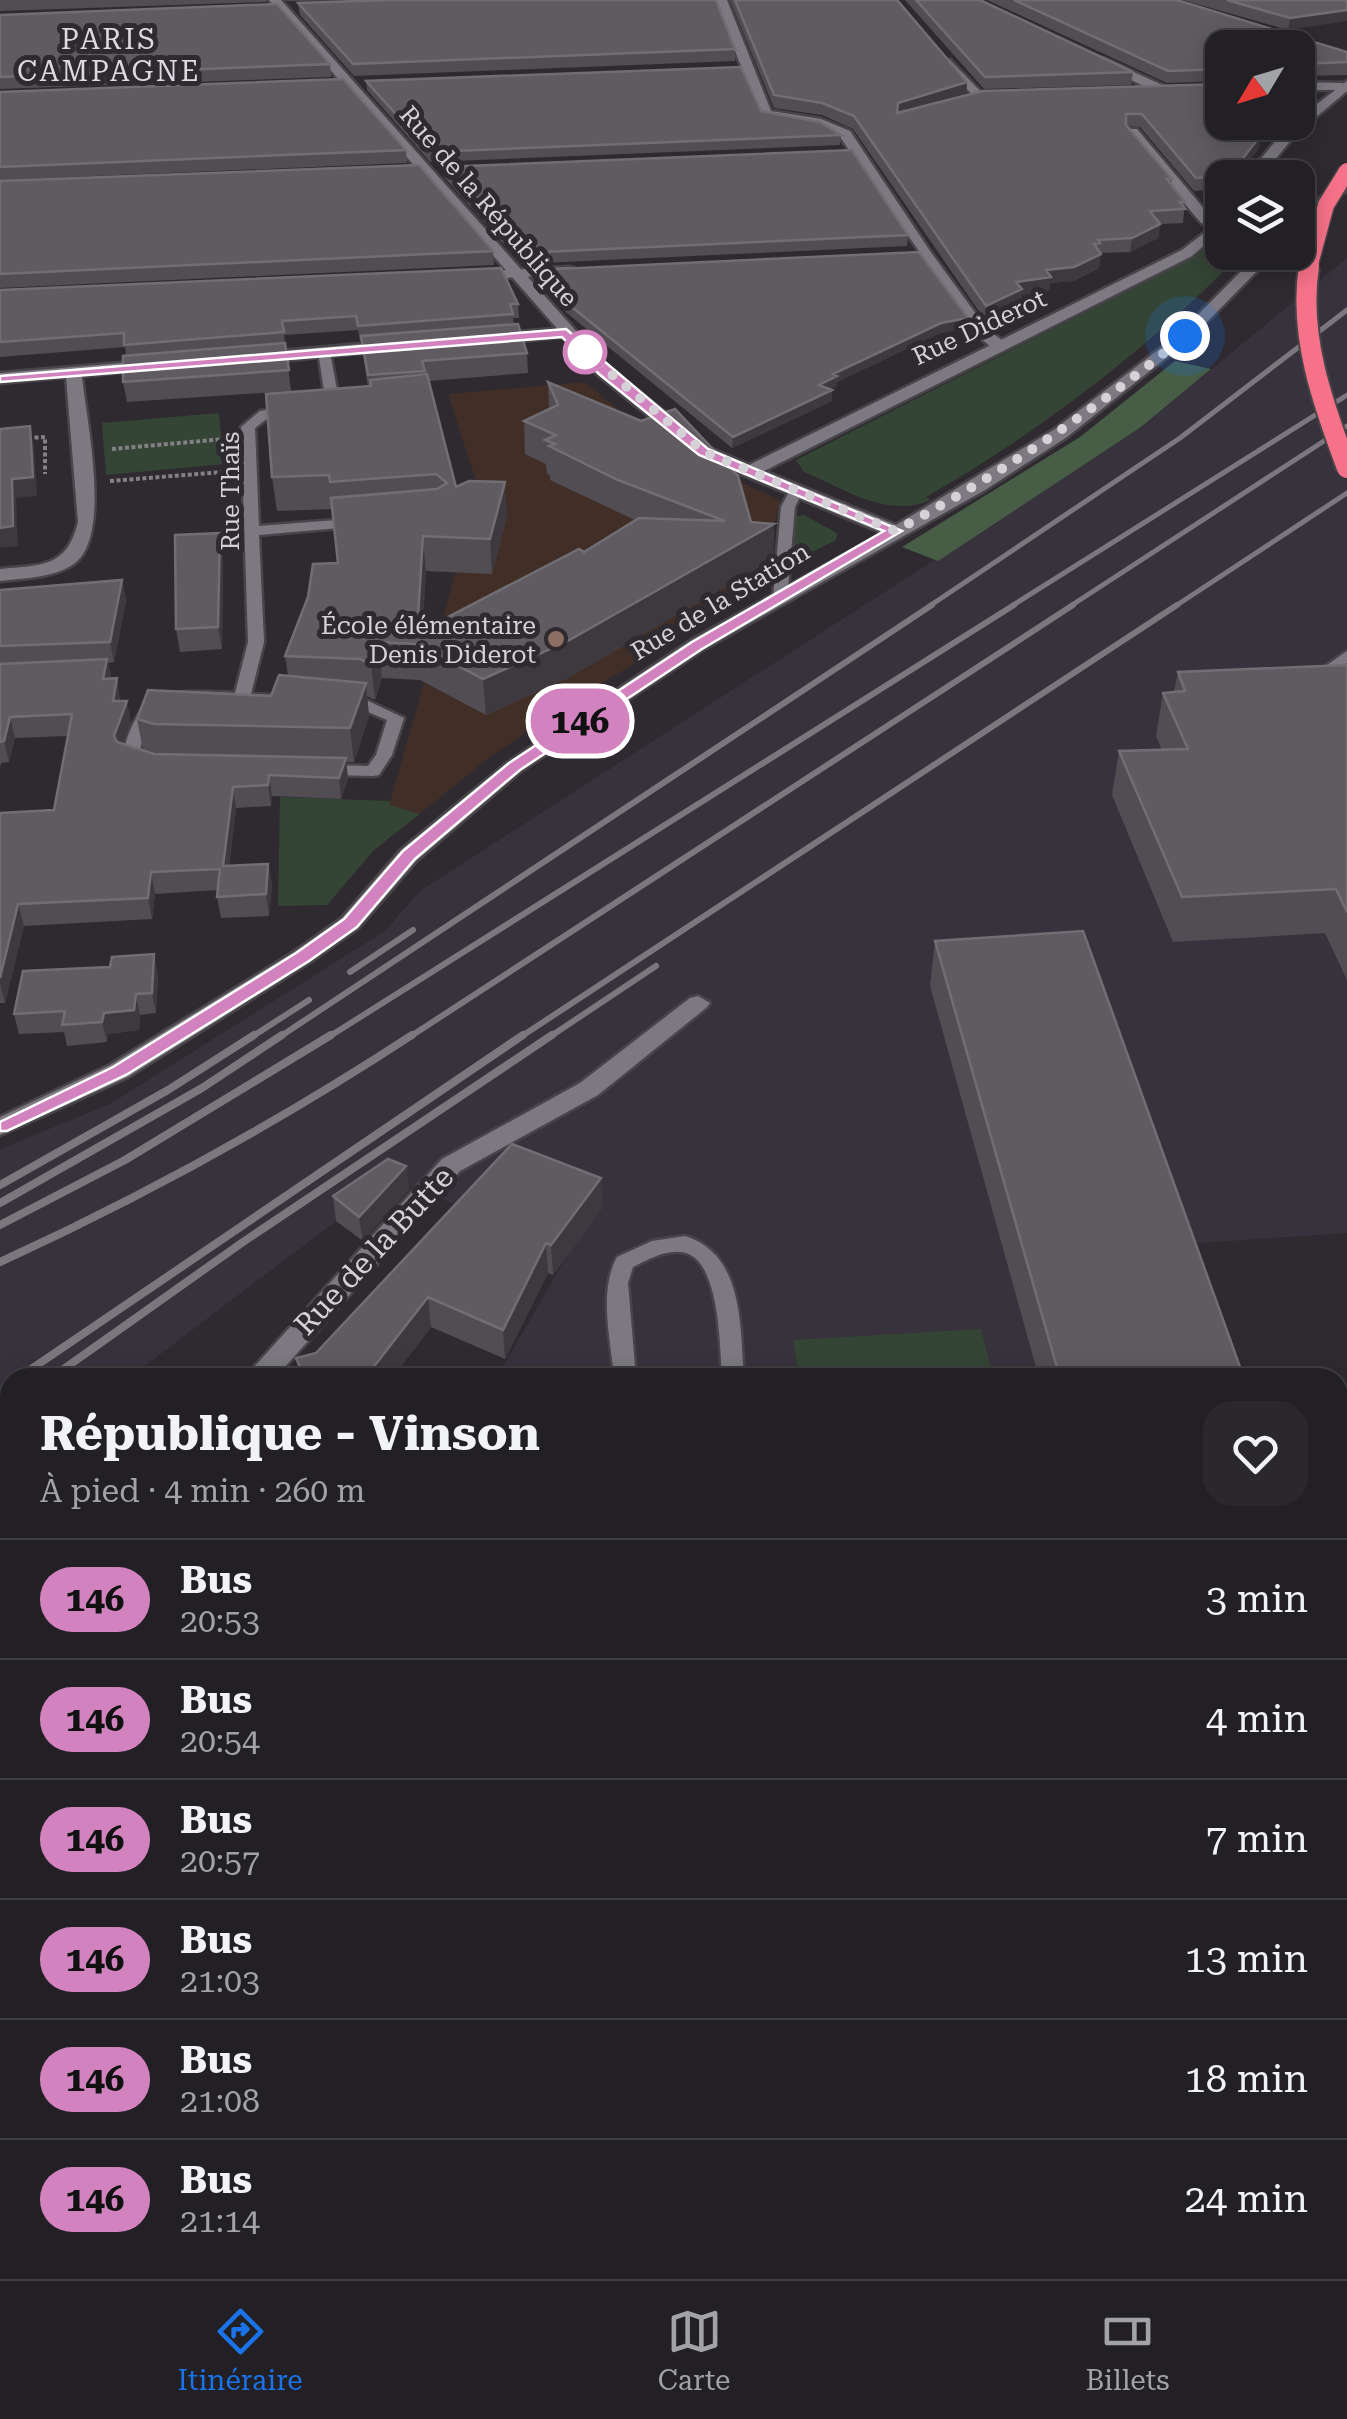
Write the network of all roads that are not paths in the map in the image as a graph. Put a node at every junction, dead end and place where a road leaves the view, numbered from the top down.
1 (720, 0) edge
2 (275, 7) edge
3 (304, 9) edge
4 (944, 55) edge
5 (1095, 58) edge
6 (373, 83) edge
7 (352, 84) junction
8 (321, 85) edge
9 (1315, 86) edge
10 (1345, 86) edge
11 (1185, 91) edge
12 (1167, 92) junction
13 (1130, 93) edge
14 (999, 96) edge
15 (980, 97) junction
16 (949, 106) edge
17 (1132, 132) edge
18 (859, 152) junction
19 (839, 153) edge
20 (1267, 160) edge
21 (444, 170) edge
22 (1347, 170) edge
23 (427, 171) junction
24 (398, 172) edge
25 (1347, 184) edge
26 (1315, 209) edge
27 (1205, 219) edge
28 (1205, 237) edge
29 (905, 254) edge
30 (924, 254) junction
31 (585, 270) edge
32 (1251, 270) edge
33 (514, 275) junction
34 (453, 276) edge
35 (566, 333) junction
36 (472, 340) edge
37 (997, 344) junction
38 (417, 345) edge
39 (324, 352) junction
40 (246, 358) edge
41 (168, 364) edge
42 (74, 372) junction
43 (4, 383) edge
44 (350, 405) edge
45 (333, 406) junction
46 (1347, 468) edge
47 (752, 470) junction
48 (798, 489) junction
49 (383, 521) edge
50 (252, 531) junction
51 (895, 531) junction
52 (0, 575) edge
53 (780, 599) junction
54 (1347, 656) edge
55 (1312, 683) edge
56 (242, 698) junction
57 (698, 1003) dead end
58 (0, 1126) edge
59 (267, 1368) edge
60 (624, 1368) edge
61 (732, 1368) edge

1 - 18 street
2 - 3 street
2 - 7 street, Rue de la République
4 - 15 lane
5 - 12 street
6 - 7 street
7 - 8 street
7 - 23 street, Rue de la République
9 - 10 street
10 - 20 street
11 - 12 street
12 - 13 street
14 - 15 street
15 - 16 lane
17 - 27 street
18 - 19 street
18 - 30 street
21 - 23 street
22 - 46 highway, bridge
23 - 24 street
23 - 33 street, Rue de la République
25 - 26 street
28 - 37 street, Rue Diderot
29 - 30 street
30 - 37 street
31 - 33 street
32 - 51 street, Rue de la Station
33 - 34 street
33 - 35 street, Rue de la République
35 - 36 street
35 - 47 street, Rue de la République
37 - 47 street, Rue Diderot
38 - 39 street
39 - 40 street
39 - 45 lane
41 - 42 street
42 - 43 street
42 - 52 street
44 - 45 lane, Rue Thaïs
45 - 50 lane, Rue Thaïs
47 - 48 street, Rue de la République
48 - 51 street, Rue de la République
48 - 53 lane
49 - 50 lane
50 - 56 lane, Rue Thaïs
51 - 53 street, Rue de la Station
53 - 58 street, Rue de la Station
54 - 55 lane
56 - 56 lane
57 - 59 street, Rue de la Butte
60 - 61 lane

